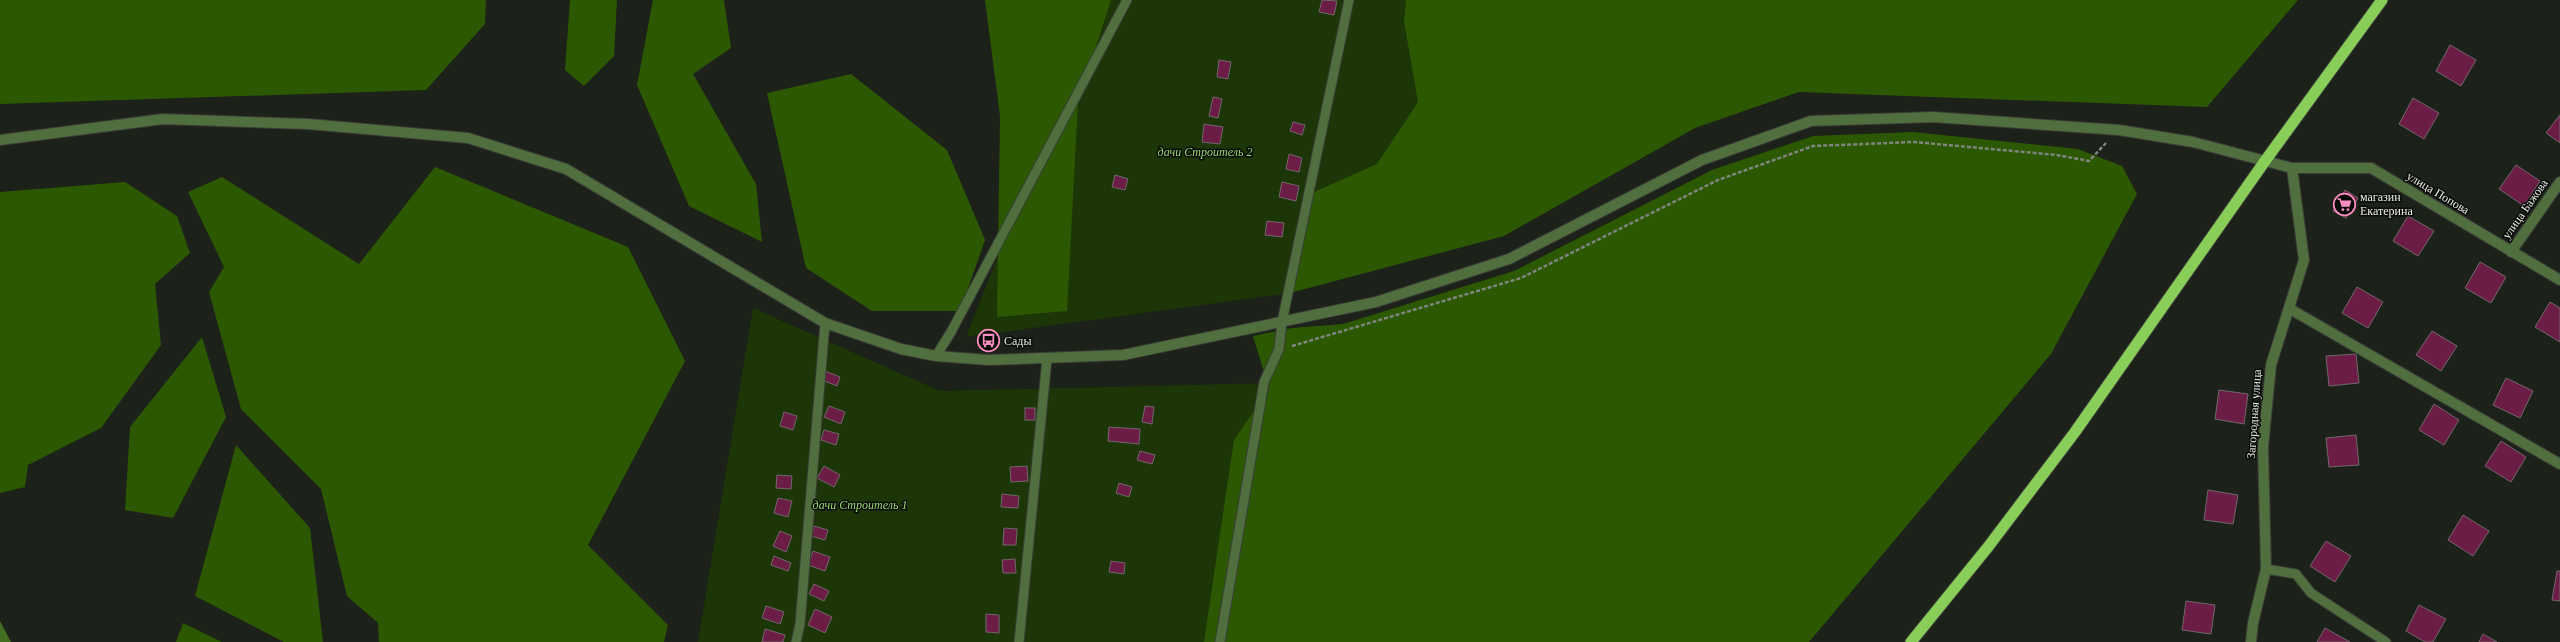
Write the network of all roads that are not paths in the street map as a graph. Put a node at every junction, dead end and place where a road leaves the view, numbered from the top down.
1 (1127, 0) edge
2 (1349, 0) edge
3 (2382, 0) edge
4 (0, 140) edge
5 (2265, 161) junction
6 (2292, 168) junction
7 (2560, 182) edge
8 (2512, 252) junction
9 (2560, 280) edge
10 (2290, 309) junction
11 (1282, 322) junction
12 (825, 323) junction
13 (936, 356) junction
14 (1047, 359) junction
15 (2560, 464) edge
16 (2266, 569) junction
17 (796, 642) edge
18 (1019, 642) edge
19 (1220, 642) edge
20 (1911, 642) edge
21 (2251, 642) edge
22 (2386, 642) edge

1 - 13 lane
2 - 11 lane
3 - 5 highway
4 - 12 street, улица Попова
5 - 6 street, улица Попова
5 - 11 street, улица Попова
5 - 20 highway
6 - 8 street, улица Попова
6 - 10 street, Загородная улица
7 - 8 street, улица Бажова
8 - 9 street, улица Попова
10 - 15 street
10 - 16 street, Загородная улица
11 - 14 street, улица Попова
11 - 19 lane
12 - 13 street, улица Попова
12 - 17 lane
13 - 14 street, улица Попова
14 - 18 lane
16 - 21 street, Загородная улица
16 - 22 lane

